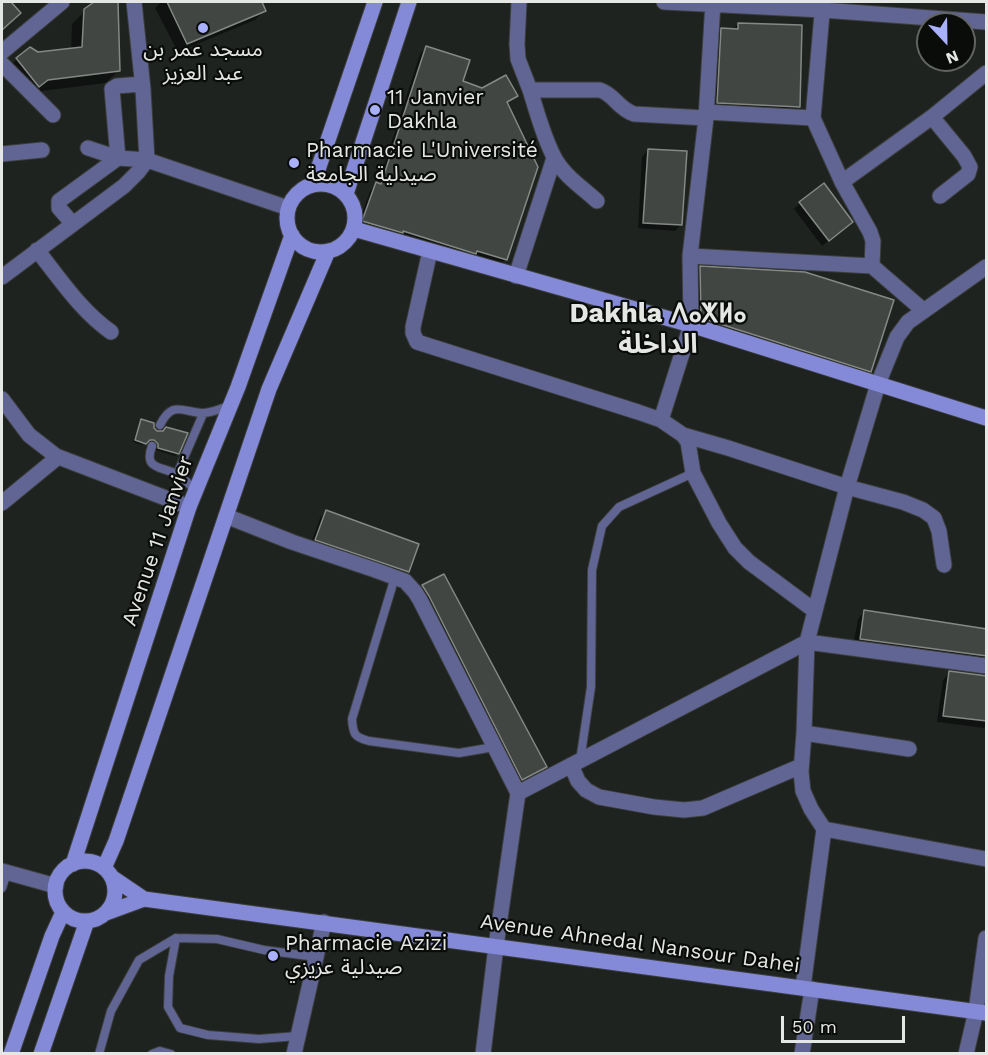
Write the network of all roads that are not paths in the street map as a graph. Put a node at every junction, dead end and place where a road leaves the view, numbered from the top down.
1 (62, 2) edge
2 (134, 2) edge
3 (374, 2) edge
4 (409, 2) edge
5 (519, 2) edge
6 (664, 2) edge
7 (713, 3) edge
8 (823, 6) edge
9 (987, 22) edge
10 (2, 52) edge
11 (2, 64) edge
12 (987, 73) edge
13 (142, 84) junction
14 (530, 90) junction
15 (53, 115) dead end
16 (706, 115) junction
17 (932, 117) junction
18 (813, 118) junction
19 (88, 148) dead end
20 (42, 150) dead end
21 (2, 154) edge
22 (118, 158) junction
23 (554, 158) junction
24 (147, 160) junction
25 (842, 182) junction
26 (313, 184) junction
27 (346, 194) junction
28 (940, 196) dead end
29 (597, 201) dead end
30 (288, 208) junction
31 (73, 224) junction
32 (354, 229) junction
33 (292, 235) junction
34 (37, 250) junction
35 (328, 251) junction
36 (430, 251) junction
37 (690, 256) junction
38 (872, 266) junction
39 (987, 267) edge
40 (516, 276) junction
41 (2, 277) edge
42 (924, 311) junction
43 (691, 325) junction
44 (111, 332) dead end
45 (878, 384) junction
46 (2, 399) edge
47 (230, 406) junction
48 (203, 414) junction
49 (987, 418) edge
50 (661, 420) junction
51 (160, 425) dead end
52 (683, 435) junction
53 (152, 446) dead end
54 (58, 457) junction
55 (693, 473) junction
56 (177, 474) junction
57 (847, 487) junction
58 (195, 490) junction
59 (2, 503) edge
60 (189, 507) junction
61 (226, 516) junction
62 (944, 565) dead end
63 (395, 577) junction
64 (815, 611) junction
65 (807, 642) junction
66 (987, 666) edge
67 (804, 734) junction
68 (494, 747) junction
69 (909, 749) dead end
70 (576, 763) junction
71 (801, 766) junction
72 (518, 793) junction
73 (824, 829) junction
74 (987, 859) edge
75 (73, 864) junction
76 (4, 872) edge
77 (109, 873) junction
78 (56, 886) junction
79 (2, 888) edge
80 (144, 899) junction
81 (63, 912) junction
82 (106, 913) junction
83 (87, 921) junction
84 (324, 922) junction
85 (176, 938) junction
86 (987, 938) edge
87 (496, 946) junction
88 (316, 957) junction
89 (808, 988) junction
90 (981, 1012) edge
91 (298, 1036) junction
92 (11, 1053) edge
93 (40, 1053) edge
94 (99, 1053) edge
95 (153, 1053) edge
96 (171, 1053) edge
97 (294, 1053) edge
98 (483, 1053) edge
99 (802, 1053) edge
100 (966, 1053) edge

1 - 10 street
2 - 13 street
3 - 26 street
4 - 27 street
5 - 14 street
6 - 7 street
7 - 8 street
7 - 16 street
8 - 9 street
8 - 18 street
11 - 15 street
12 - 17 street
13 - 22 street
13 - 24 street
14 - 16 street
14 - 23 street
16 - 18 street
16 - 37 street
17 - 25 street
17 - 28 street
18 - 25 street
19 - 22 street
20 - 21 street
22 - 24 street
22 - 31 street
23 - 29 street
23 - 40 street
24 - 30 street
24 - 31 street
25 - 38 street
26 - 27 street
26 - 30 street
27 - 32 street
30 - 33 street
31 - 34 street
32 - 35 street
32 - 36 street
33 - 35 street
33 - 47 street, Avenue 11 Janvier
34 - 41 street
34 - 44 street
35 - 61 street
36 - 40 street
36 - 50 street
37 - 38 street
37 - 43 street
38 - 42 street
39 - 42 street
40 - 43 street
42 - 45 street
43 - 45 street
43 - 50 street
45 - 49 street
45 - 57 street
46 - 54 street
47 - 48 lane
47 - 58 street, Avenue 11 Janvier
48 - 51 lane
48 - 56 lane
50 - 52 street
52 - 55 street
52 - 57 street
53 - 56 lane
54 - 59 street
54 - 60 street
55 - 64 street
55 - 70 lane
56 - 58 lane
57 - 62 street
57 - 64 street
58 - 60 street, Avenue 11 Janvier
60 - 75 street, Avenue 11 Janvier
61 - 63 street
61 - 77 street
63 - 68 street
63 - 68 lane
64 - 65 street
65 - 66 street
65 - 67 street
65 - 70 street
67 - 69 street
67 - 71 street
68 - 72 street
70 - 71 street
70 - 72 street
71 - 73 street
72 - 87 street
73 - 74 street
73 - 89 street
75 - 77 street
75 - 78 street
76 - 78 street
76 - 79 lane
77 - 80 street, Avenue Ahnedal Nansour Dahei
77 - 82 street
78 - 81 street
80 - 82 street, Avenue Ahnedal Nansour Dahei
80 - 84 street, Avenue Ahnedal Nansour Dahei
81 - 83 street
81 - 92 street
82 - 83 street
83 - 93 street
84 - 87 street, Avenue Ahnedal Nansour Dahei
84 - 88 street
85 - 88 lane
85 - 91 lane
85 - 94 lane
86 - 90 street
87 - 89 street, Avenue Ahnedal Nansour Dahei
87 - 98 street
88 - 91 street
89 - 90 street, Avenue Ahnedal Nansour Dahei
89 - 99 street
90 - 100 street
91 - 97 street
95 - 96 lane

